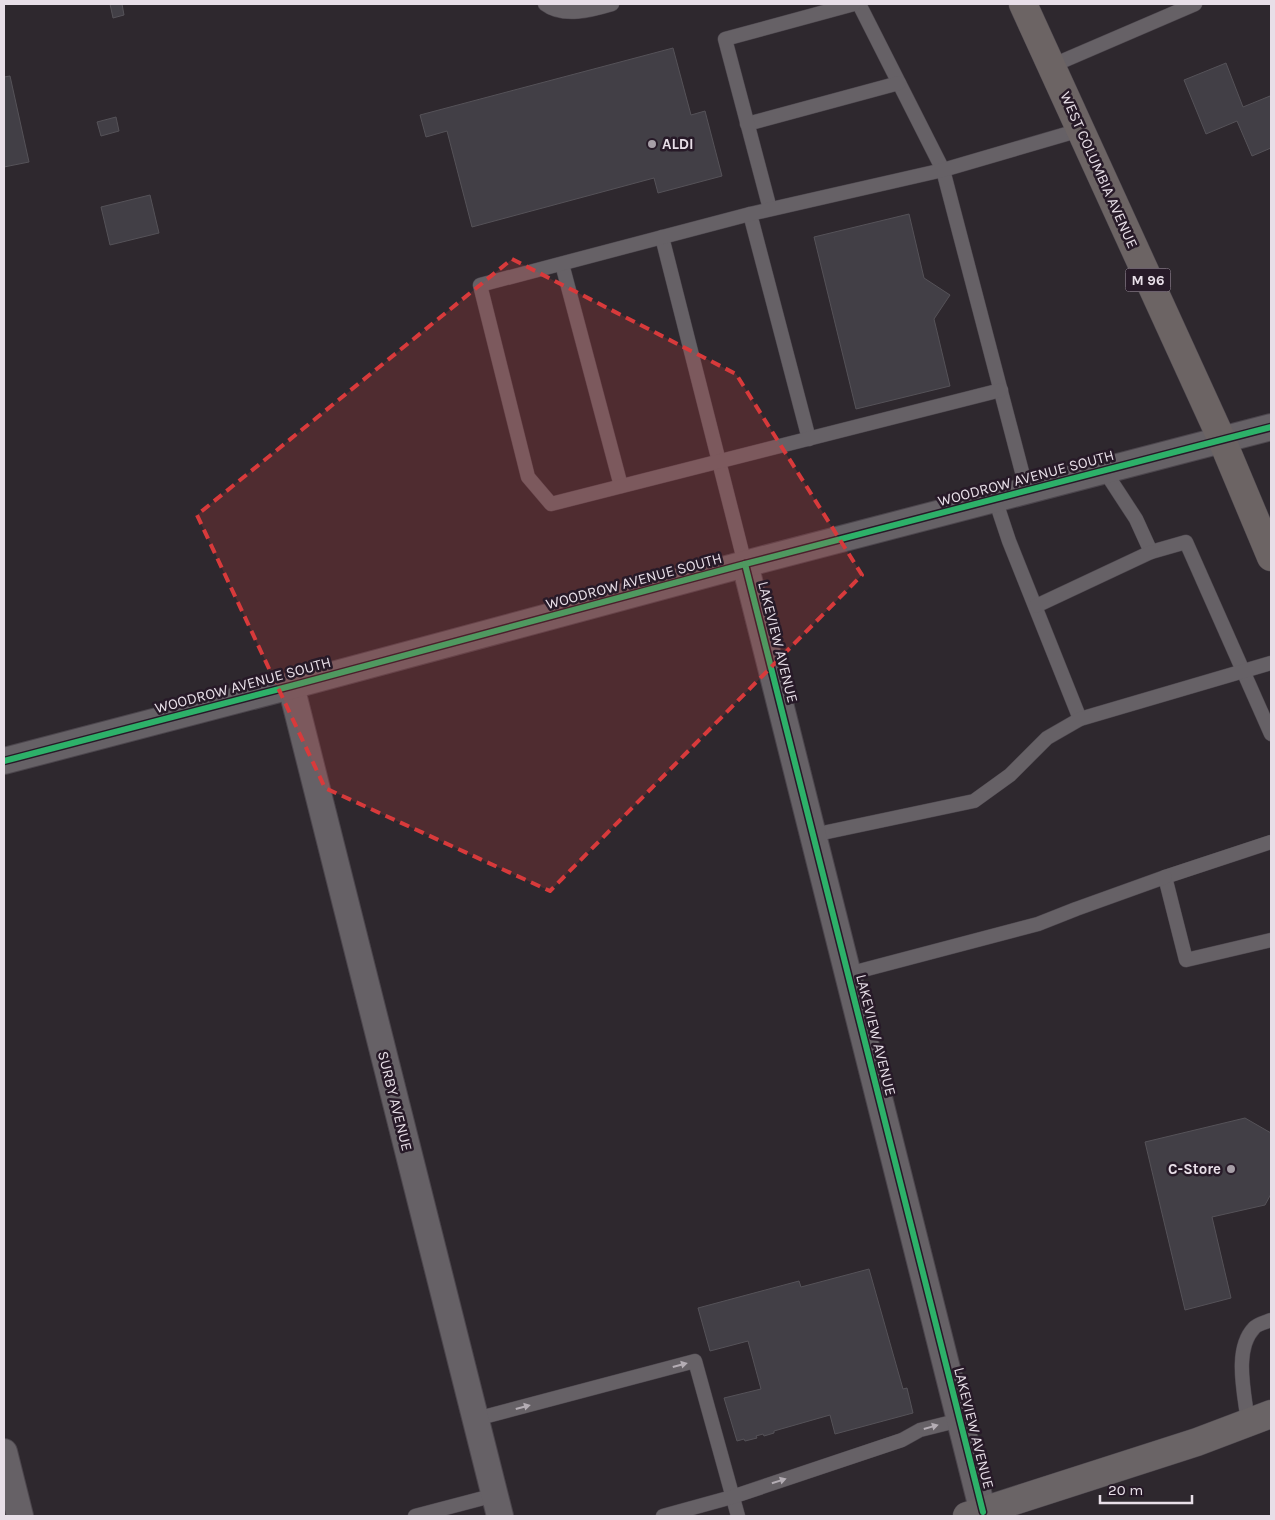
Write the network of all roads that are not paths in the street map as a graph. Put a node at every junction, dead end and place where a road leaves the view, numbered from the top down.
1 (545, 4) edge
2 (612, 4) edge
3 (854, 4) edge
4 (859, 4) edge
5 (1023, 4) edge
6 (1195, 4) edge
7 (1051, 66) junction
8 (900, 83) junction
9 (747, 124) junction
10 (1080, 130) junction
11 (943, 170) junction
12 (770, 209) junction
13 (750, 214) junction
14 (662, 237) junction
15 (562, 264) junction
16 (1001, 390) junction
17 (1271, 427) edge
18 (809, 439) junction
19 (1222, 440) junction
20 (719, 462) junction
21 (1104, 470) junction
22 (622, 486) junction
23 (1027, 491) junction
24 (995, 499) junction
25 (1268, 543) edge
26 (1152, 552) junction
27 (745, 564) junction
28 (1036, 606) junction
29 (1271, 663) edge
30 (1244, 671) junction
31 (290, 686) junction
32 (1080, 720) junction
33 (1271, 734) edge
34 (4, 760) edge
35 (813, 835) junction
36 (1271, 842) edge
37 (1165, 877) junction
38 (1271, 940) edge
39 (848, 974) junction
40 (1271, 1320) edge
41 (1260, 1418) edge
42 (476, 1419) junction
43 (960, 1420) junction
44 (4, 1452) edge
45 (732, 1497) junction
46 (498, 1506) edge
47 (975, 1514) edge
48 (20, 1516) edge
49 (415, 1516) edge
50 (663, 1516) edge
51 (738, 1516) edge

1 - 2 lane
3 - 9 lane
4 - 8 lane
5 - 7 main road, WEST COLUMBIA AVENUE / M 96
6 - 7 lane
7 - 10 main road, WEST COLUMBIA AVENUE / M 96
8 - 9 lane
8 - 11 lane
9 - 12 lane
10 - 11 lane
10 - 19 main road, WEST COLUMBIA AVENUE / M 96
11 - 12 lane
11 - 16 lane
12 - 13 lane
13 - 14 lane
13 - 18 lane
14 - 15 lane
14 - 20 lane
15 - 22 lane
15 - 22 lane
16 - 18 lane
16 - 23 lane
17 - 19 street, WOODROW AVENUE SOUTH
18 - 20 lane
19 - 21 street, WOODROW AVENUE SOUTH
19 - 25 main road, WEST COLUMBIA AVENUE / M 96
20 - 22 lane
20 - 27 lane
21 - 23 street, WOODROW AVENUE SOUTH
21 - 26 lane
23 - 24 street, WOODROW AVENUE SOUTH
24 - 27 street, WOODROW AVENUE SOUTH
24 - 28 lane
26 - 28 lane
26 - 30 lane
27 - 31 street, WOODROW AVENUE SOUTH
27 - 35 street, LAKEVIEW AVENUE
28 - 32 lane
29 - 30 lane
30 - 32 lane
30 - 33 lane
31 - 34 street, WOODROW AVENUE SOUTH
31 - 42 street, SURBY AVENUE
32 - 35 lane
35 - 39 street, LAKEVIEW AVENUE
36 - 37 lane
37 - 38 lane
37 - 39 lane
39 - 43 street, LAKEVIEW AVENUE
40 - 41 lane
41 - 47 main road
42 -> 45 lane
42 - 46 street, SURBY AVENUE
45 -> 43 lane
43 - 47 street, LAKEVIEW AVENUE
44 - 48 street
45 - 50 lane
45 - 51 lane
46 - 49 lane

